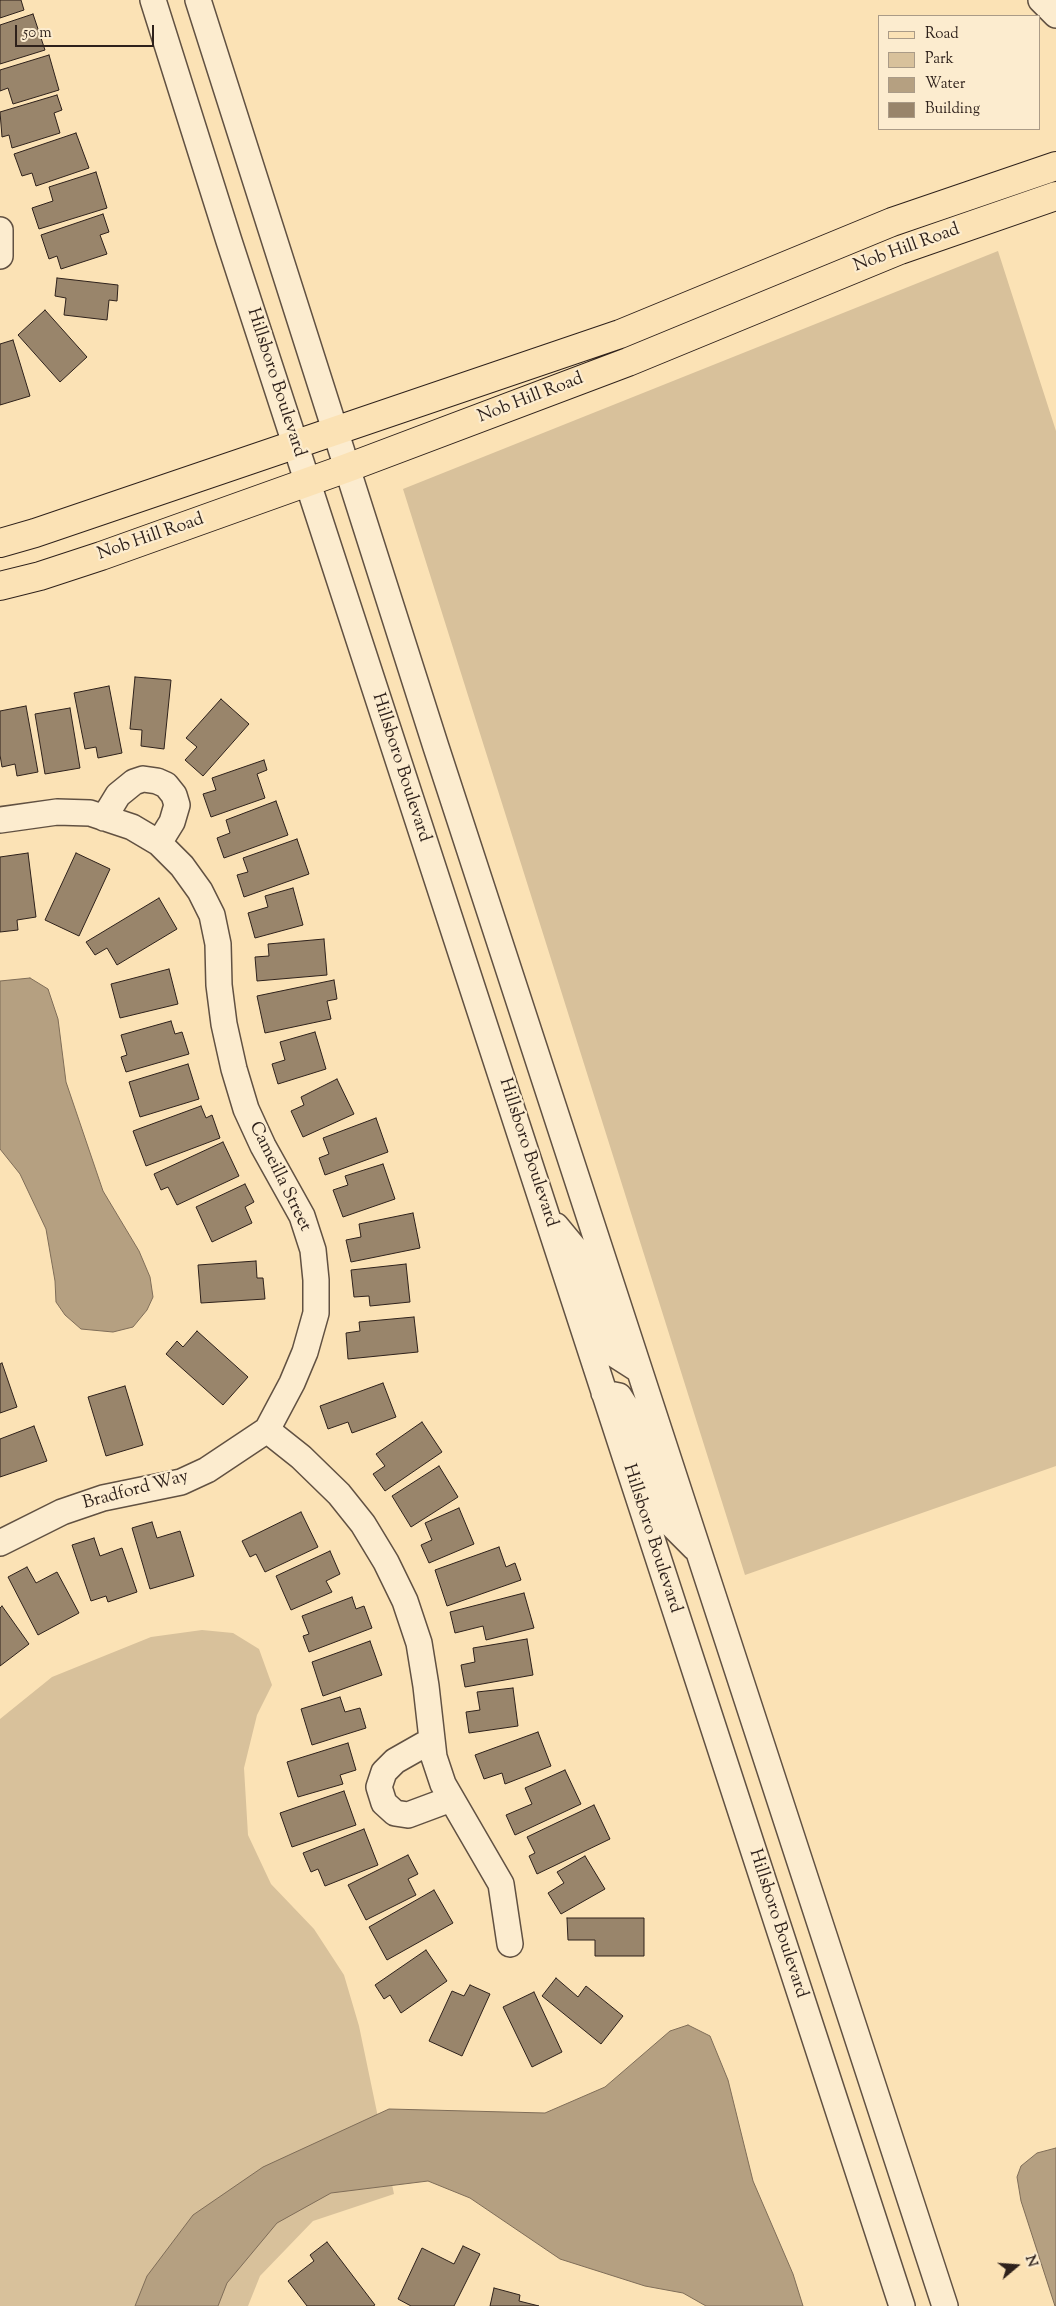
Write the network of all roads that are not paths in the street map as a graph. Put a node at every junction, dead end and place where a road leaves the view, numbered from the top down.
1 (153, 0) edge
2 (198, 0) edge
3 (1041, 0) edge
4 (1056, 14) edge
5 (1056, 166) edge
6 (1056, 196) edge
7 (892, 222) junction
8 (0, 230) edge
9 (900, 250) junction
10 (0, 256) edge
11 (336, 432) junction
12 (295, 444) junction
13 (347, 468) junction
14 (308, 482) junction
15 (0, 543) edge
16 (0, 586) edge
17 (104, 818) junction
18 (0, 820) edge
19 (159, 843) junction
20 (547, 1214) junction
21 (639, 1370) junction
22 (604, 1393) junction
23 (267, 1430) junction
24 (0, 1543) edge
25 (699, 1552) junction
26 (432, 1740) junction
27 (451, 1799) junction
28 (510, 1944) dead end
29 (902, 2306) edge
30 (945, 2306) edge

1 - 12 street, Hillsboro Boulevard
2 - 11 street
3 - 4 street
5 - 7 main road, Nob Hill Road
6 - 9 main road, Nob Hill Road
7 - 9 main road
7 - 11 main road, Nob Hill Road
8 - 10 street
9 - 13 main road, Nob Hill Road
11 - 12 main road, Nob Hill Road
11 - 13 street
12 - 14 street, Hillsboro Boulevard
12 - 15 main road, Nob Hill Road
13 - 14 main road, Nob Hill Road
13 - 21 street
14 - 16 main road, Nob Hill Road
14 - 20 street, Hillsboro Boulevard
17 - 18 street, Cameilla Street
17 - 19 street, Cameilla Street
17 - 19 street
19 - 23 street, Cameilla Street
20 - 21 street
20 - 22 street, Hillsboro Boulevard
21 - 25 street
22 - 25 street
22 - 29 street, Hillsboro Boulevard
23 - 24 street, Bradford Way
23 - 26 street
25 - 30 street
26 - 27 street
26 - 27 street
27 - 28 street

